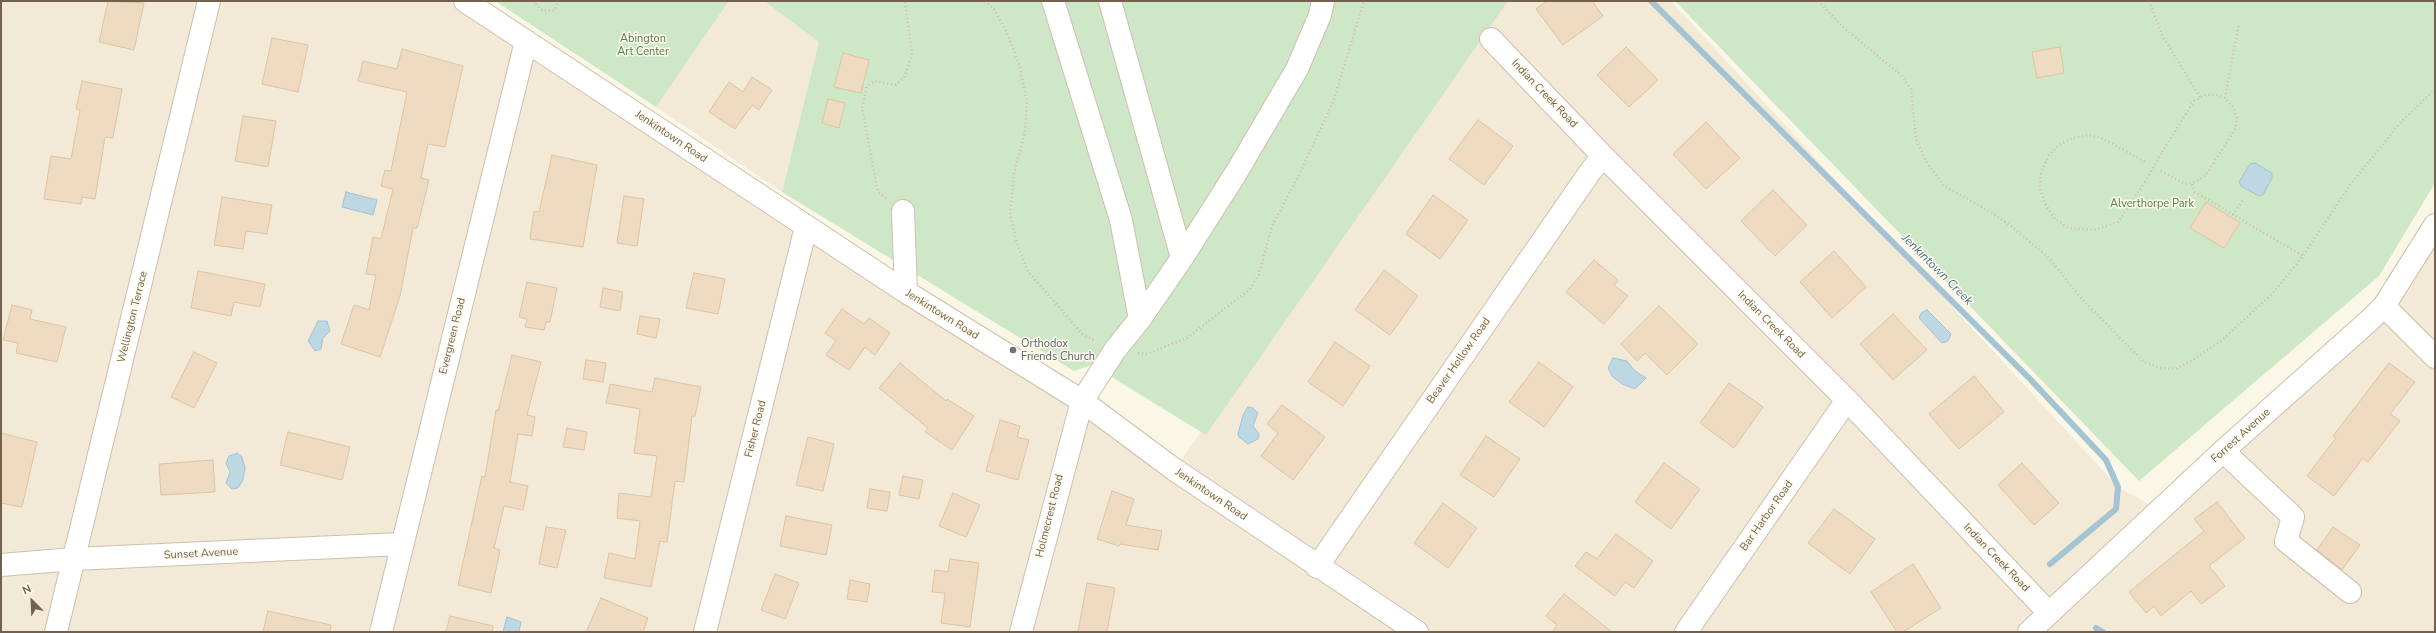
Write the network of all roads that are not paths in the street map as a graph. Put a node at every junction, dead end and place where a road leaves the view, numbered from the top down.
1 (209, 1) edge
2 (465, 1) edge
3 (1053, 1) edge
4 (1110, 1) edge
5 (1323, 1) edge
6 (1491, 39) dead end
7 (526, 41) junction
8 (1603, 156) junction
9 (903, 211) road end
10 (2435, 225) edge
11 (806, 227) junction
12 (1182, 258) junction
13 (906, 292) junction
14 (2384, 306) junction
15 (1140, 319) junction
16 (2435, 357) edge
17 (1847, 400) junction
18 (1082, 401) junction
19 (2223, 451) junction
20 (401, 544) junction
21 (74, 560) junction
22 (1, 565) edge
23 (1317, 567) junction
24 (2350, 592) dead end
25 (2049, 613) junction
26 (56, 632) edge
27 (381, 632) edge
28 (705, 632) edge
29 (1021, 632) edge
30 (1417, 632) edge
31 (1686, 632) edge
32 (2029, 632) edge

1 - 21 street, Wellington Terrace
2 - 7 street, Jenkintown Road
3 - 15 street
4 - 12 street
5 - 12 street, Holmecrest Road
6 - 8 street, Indian Creek Road
7 - 11 street, Jenkintown Road
7 - 20 street, Evergreen Road
8 - 17 street, Indian Creek Road
8 - 23 street, Beaver Hollow Road
9 - 13 street
10 - 14 street, Forrest Avenue
11 - 13 street, Jenkintown Road
11 - 28 street, Fisher Road
12 - 15 street, Holmecrest Road
13 - 18 street, Jenkintown Road
14 - 16 street
14 - 19 street, Forrest Avenue
15 - 18 street, Holmecrest Road
17 - 25 street, Indian Creek Road
17 - 31 street, Bar Harbor Road
18 - 23 street, Jenkintown Road
18 - 29 street, Holmecrest Road
19 - 24 street
19 - 25 street, Forrest Avenue
20 - 21 street, Sunset Avenue
20 - 27 street, Evergreen Road
21 - 22 street, Sunset Avenue
21 - 26 street, Wellington Terrace
23 - 30 street, Jenkintown Road
25 - 32 street, Forrest Avenue

